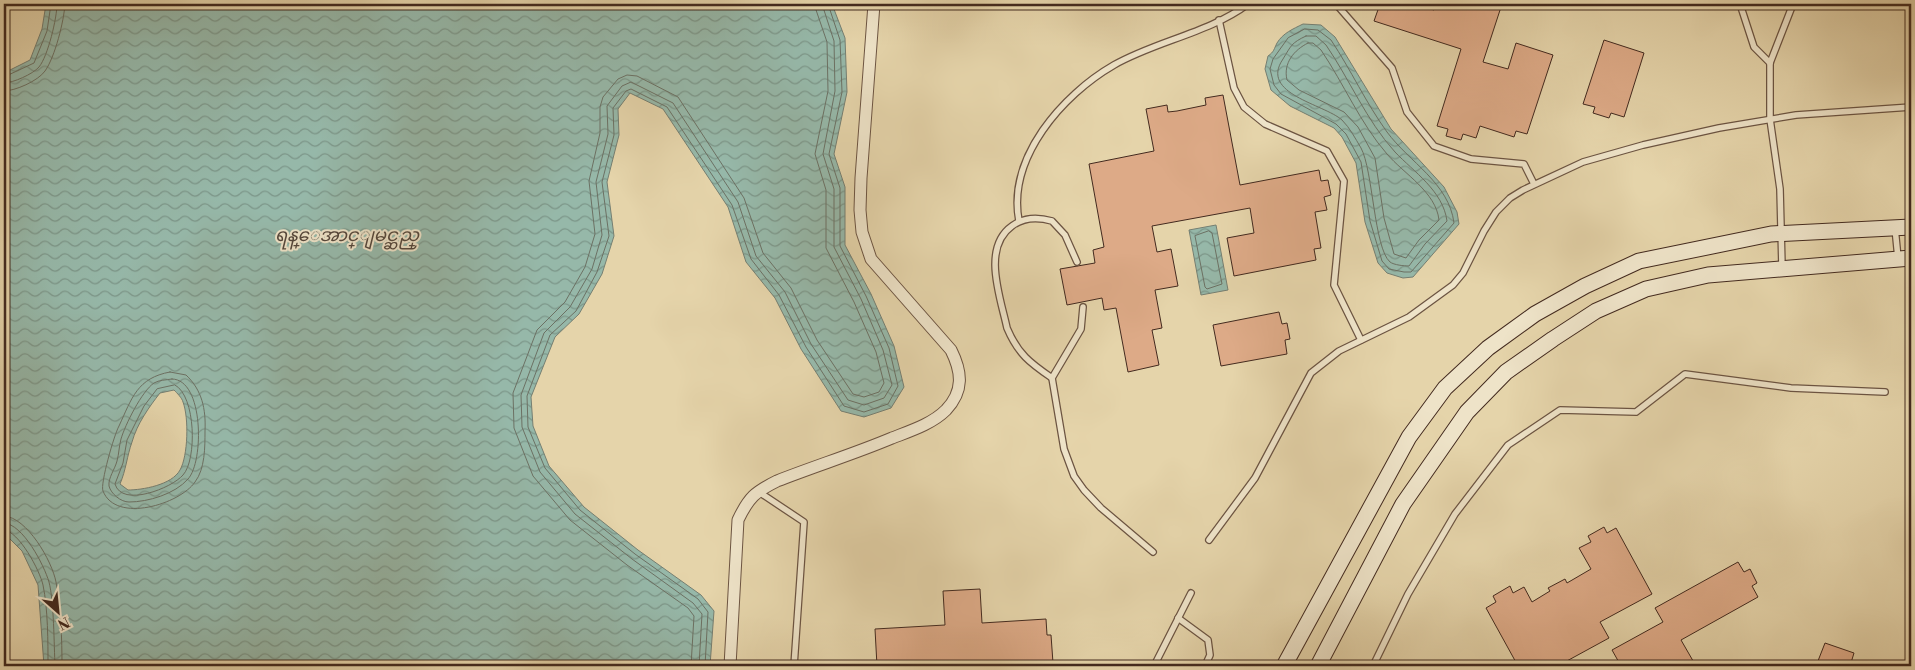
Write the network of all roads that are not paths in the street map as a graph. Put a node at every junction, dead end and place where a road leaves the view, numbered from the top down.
1 (874, 4) edge
2 (1248, 4) edge
3 (1336, 4) edge
4 (1740, 4) edge
5 (1793, 4) edge
6 (1219, 20) junction
7 (1770, 63) junction
8 (1911, 107) edge
9 (1770, 119) junction
10 (1534, 184) junction
11 (1019, 221) junction
12 (1911, 227) edge
13 (1895, 228) junction
14 (1782, 233) junction
15 (1905, 259) edge
16 (1077, 262) dead end
17 (1782, 270) junction
18 (1083, 307) dead end
19 (1361, 340) junction
20 (1052, 378) junction
21 (1885, 392) dead end
22 (757, 491) junction
23 (1210, 540) dead end
24 (1153, 552) dead end
25 (1192, 593) dead end
26 (1178, 618) junction
27 (730, 666) edge
28 (794, 666) edge
29 (1154, 666) edge
30 (1205, 666) edge
31 (1284, 666) edge
32 (1318, 666) edge
33 (1372, 666) edge

1 - 22 street
2 - 6 lane
3 - 10 lane
4 - 7 lane
5 - 7 lane
6 - 11 lane
6 - 19 lane
7 - 9 lane
8 - 9 lane
9 - 10 lane
9 - 14 lane
10 - 19 lane
11 - 16 lane
11 - 20 lane
12 - 13 main road
13 - 14 main road
13 - 15 lane
14 - 17 lane
14 - 31 main road
15 - 17 main road
17 - 32 main road
18 - 20 lane
19 - 23 lane
20 - 24 lane
21 - 33 lane
22 - 27 street
22 - 28 lane
25 - 26 lane
26 - 29 lane
26 - 30 lane

